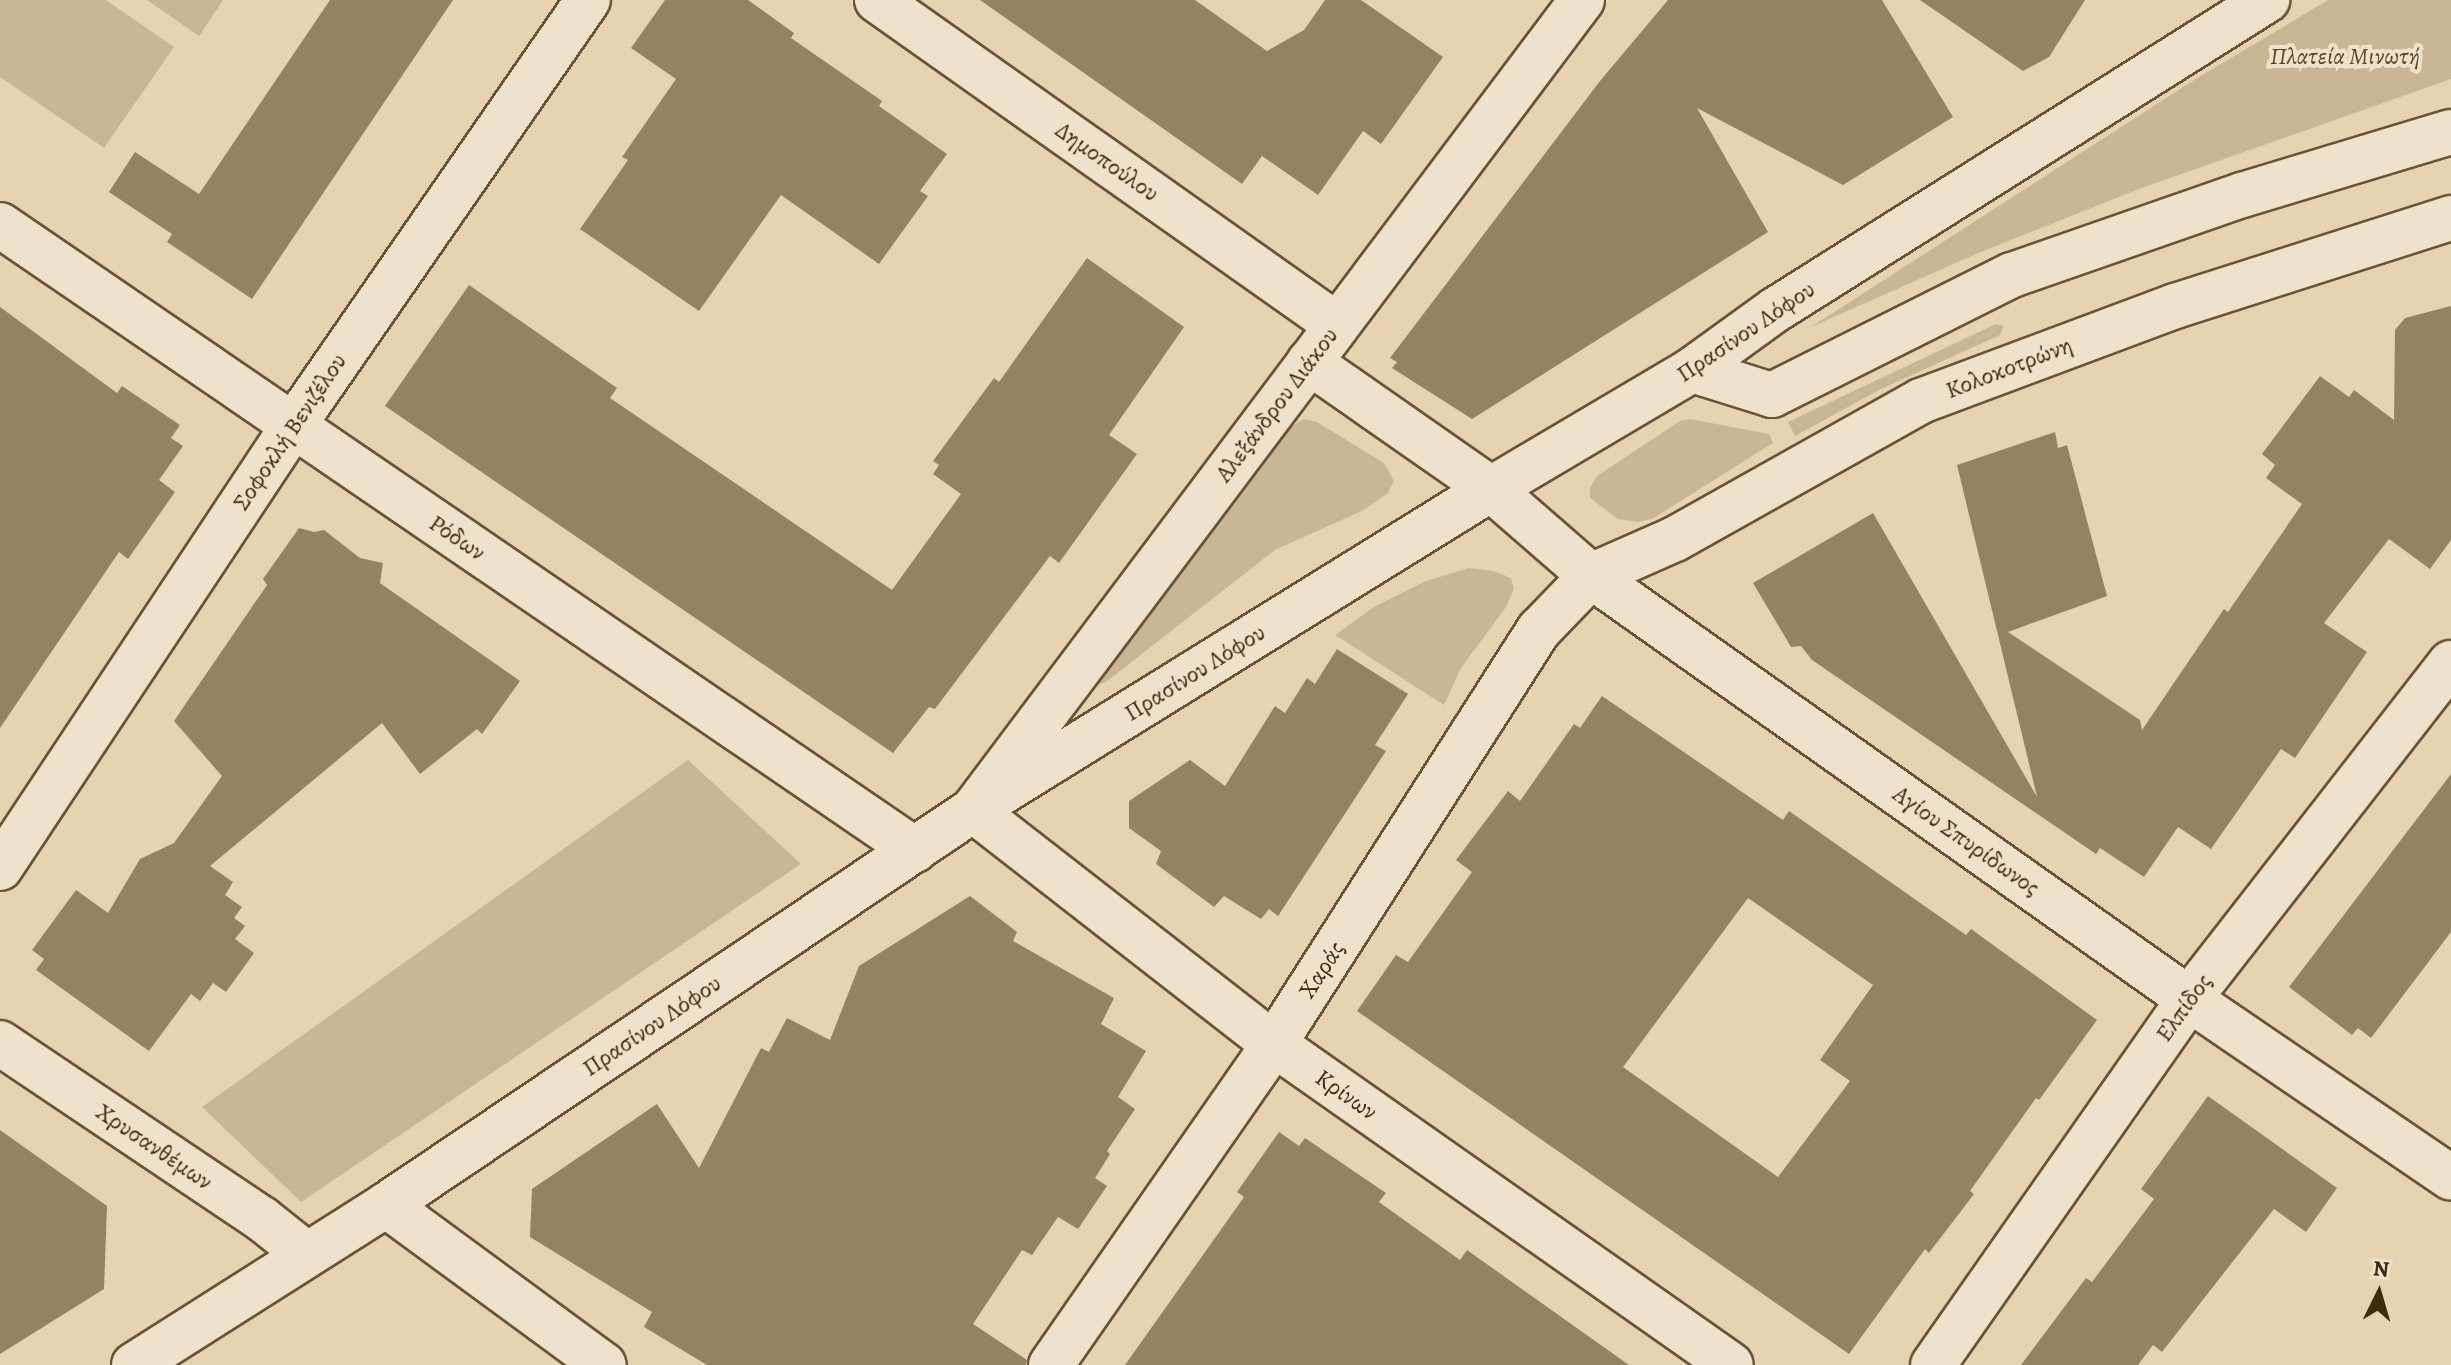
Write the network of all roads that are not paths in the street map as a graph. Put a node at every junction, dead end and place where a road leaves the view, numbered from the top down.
1 (588, 0) edge
2 (877, 0) edge
3 (1582, 0) edge
4 (2267, 0) edge
5 (2451, 132) edge
6 (2451, 218) edge
7 (0, 225) edge
8 (1337, 325) junction
9 (1309, 362) junction
10 (1692, 370) junction
11 (293, 426) junction
12 (1491, 489) junction
13 (1591, 576) junction
14 (2451, 663) edge
15 (973, 810) junction
16 (915, 850) junction
17 (0, 868) edge
18 (2189, 999) junction
19 (0, 1043) edge
20 (1274, 1044) junction
21 (2451, 1178) edge
22 (386, 1205) junction
23 (306, 1254) junction
24 (134, 1365) edge
25 (604, 1365) edge
26 (1051, 1365) edge
27 (1731, 1365) edge
28 (1933, 1365) edge

1 - 11 street, Σοφοκλή Βενιζέλου
2 - 8 street, Δημοπούλου
3 - 8 street, Αλεξάνδρου Διάκου
4 - 10 street, Πρασίνου Λόφου
5 - 10 street
6 - 13 street, Κολοκοτρώνη
7 - 11 street, Ρόδων
8 - 9 street, Αλεξάνδρου Διάκου
9 - 12 street
9 - 15 street, Αλεξάνδρου Διάκου
10 - 12 street, Πρασίνου Λόφου
11 - 16 street, Ρόδων
11 - 17 street, Σοφοκλή Βενιζέλου
12 - 13 street, Αγίου Σπυρίδωνος
12 - 15 street, Πρασίνου Λόφου
13 - 18 street, Αγίου Σπυρίδωνος
13 - 20 street, Χαράς
14 - 18 street, Ελπίδος
15 - 16 street, Πρασίνου Λόφου
15 - 20 street, Κρίνων
16 - 22 street, Πρασίνου Λόφου
18 - 21 street, Αγίου Σπυρίδωνος
18 - 28 street, Ελπίδος
19 - 23 street, Χρυσανθέμων
20 - 26 street, Χαράς
20 - 27 street, Κρίνων
22 - 23 street, Πρασίνου Λόφου
22 - 25 street
23 - 24 street, Πρασίνου Λόφου

